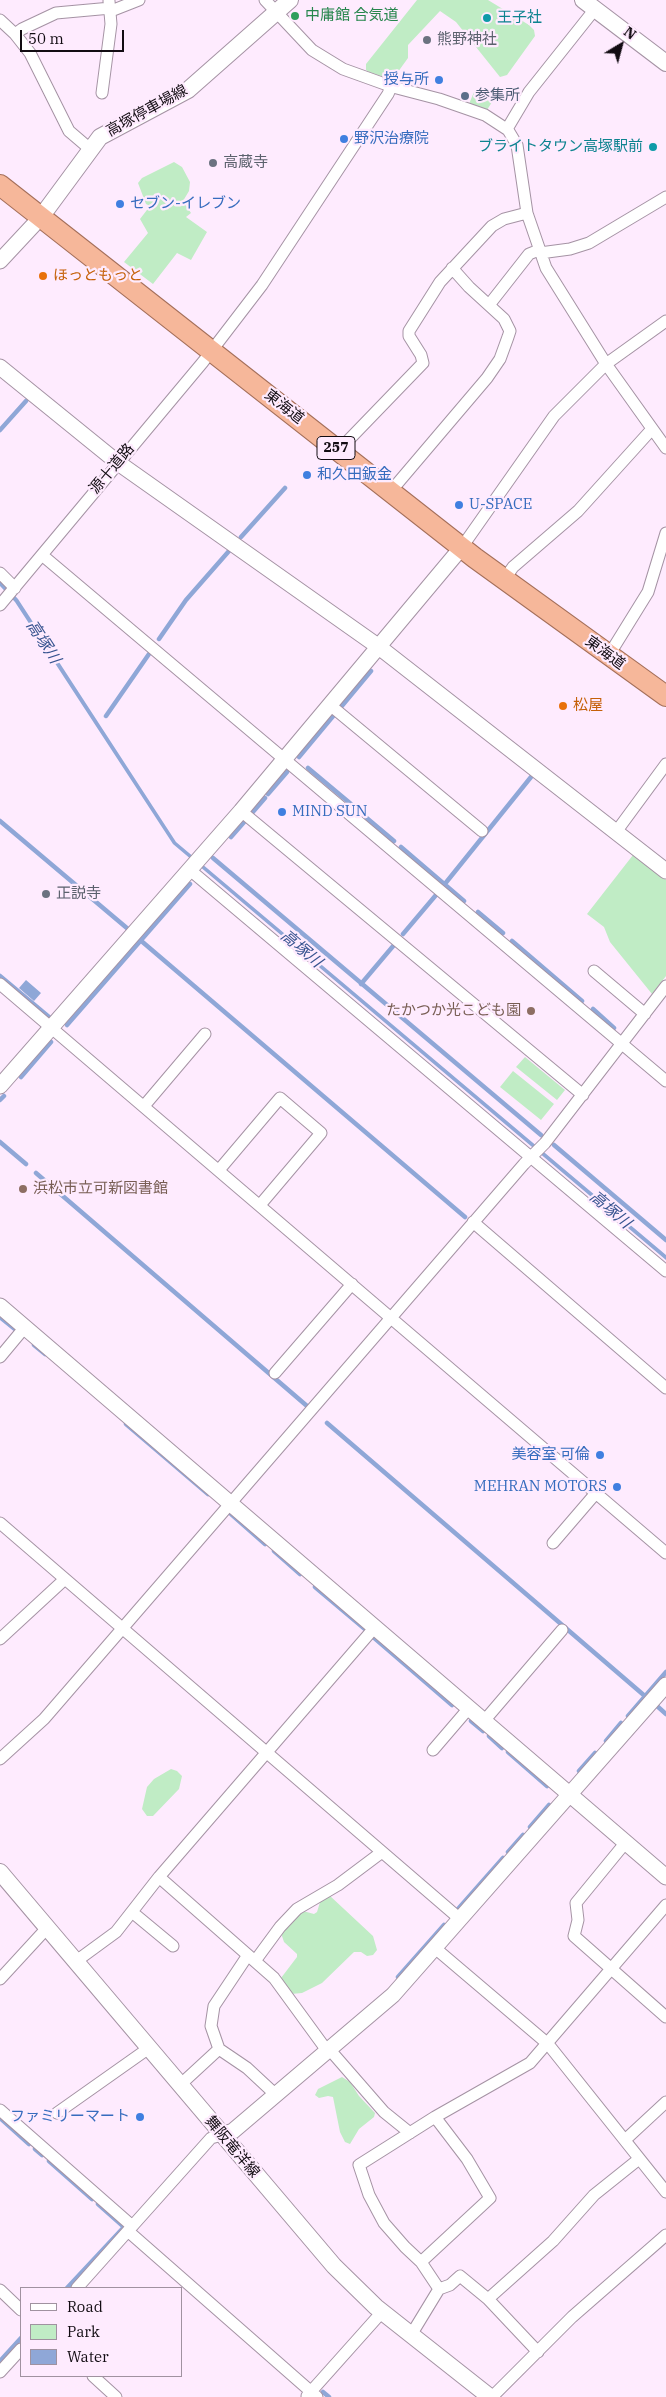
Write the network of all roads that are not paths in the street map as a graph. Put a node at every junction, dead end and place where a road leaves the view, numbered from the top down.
1 (139, 0) edge
2 (265, 0) edge
3 (290, 0) edge
4 (589, 5) edge
5 (110, 6) edge
6 (276, 12) junction
7 (0, 20) edge
8 (16, 34) junction
9 (666, 63) edge
10 (391, 86) junction
11 (102, 93) dead end
12 (507, 129) junction
13 (90, 149) junction
14 (0, 185) edge
15 (666, 197) edge
16 (527, 213) junction
17 (41, 217) junction
18 (540, 252) junction
19 (0, 261) edge
20 (452, 268) junction
21 (489, 305) junction
22 (666, 321) edge
23 (210, 349) junction
24 (606, 364) junction
25 (0, 367) edge
26 (652, 429) junction
27 (666, 448) edge
28 (339, 450) junction
29 (117, 462) junction
30 (391, 491) junction
31 (666, 533) edge
32 (462, 548) junction
33 (42, 555) junction
34 (0, 573) edge
35 (504, 580) junction
36 (7, 594) edge
37 (379, 647) junction
38 (609, 655) junction
39 (666, 696) edge
40 (330, 705) junction
41 (285, 758) junction
42 (666, 764) edge
43 (242, 811) junction
44 (482, 831) dead end
45 (616, 832) junction
46 (194, 864) junction
47 (666, 871) edge
48 (594, 971) dead end
49 (0, 984) edge
50 (666, 986) edge
51 (645, 1014) junction
52 (52, 1027) junction
53 (205, 1034) dead end
54 (622, 1044) junction
55 (666, 1081) edge
56 (0, 1086) edge
57 (583, 1095) junction
58 (144, 1106) junction
59 (536, 1153) junction
60 (218, 1170) junction
61 (260, 1205) junction
62 (473, 1222) junction
63 (666, 1271) edge
64 (352, 1284) junction
65 (0, 1306) edge
66 (391, 1317) junction
67 (26, 1327) junction
68 (0, 1357) edge
69 (275, 1373) dead end
70 (666, 1388) edge
71 (596, 1493) junction
72 (230, 1503) junction
73 (0, 1523) edge
74 (553, 1543) dead end
75 (666, 1553) edge
76 (65, 1579) junction
77 (374, 1627) junction
78 (122, 1628) junction
79 (562, 1630) dead end
80 (0, 1640) edge
81 (666, 1685) edge
82 (469, 1708) junction
83 (484, 1721) junction
84 (433, 1750) dead end
85 (267, 1752) junction
86 (0, 1759) edge
87 (570, 1794) junction
88 (626, 1842) junction
89 (382, 1852) junction
90 (0, 1872) edge
91 (159, 1877) junction
92 (666, 1877) edge
93 (666, 1905) edge
94 (132, 1912) junction
95 (460, 1919) junction
96 (47, 1928) junction
97 (173, 1946) dead end
98 (435, 1948) junction
99 (251, 1958) junction
100 (76, 1962) junction
101 (612, 1969) junction
102 (0, 1979) edge
103 (666, 2017) edge
104 (548, 2044) junction
105 (148, 2048) junction
106 (219, 2049) junction
107 (329, 2051) junction
108 (180, 2085) junction
109 (276, 2095) junction
110 (666, 2102) edge
111 (0, 2110) edge
112 (57, 2113) dead end
113 (435, 2117) junction
114 (410, 2133) junction
115 (222, 2135) junction
116 (625, 2140) junction
117 (640, 2159) junction
118 (666, 2192) edge
119 (130, 2229) junction
120 (666, 2235) edge
121 (421, 2262) junction
122 (78, 2287) edge
123 (439, 2289) junction
124 (0, 2290) edge
125 (488, 2299) junction
126 (20, 2309) edge
127 (382, 2312) junction
128 (411, 2335) junction
129 (20, 2350) edge
130 (538, 2352) junction
131 (0, 2372) edge
132 (94, 2377) edge
133 (311, 2395) edge
134 (116, 2397) edge
135 (491, 2397) edge

1 - 5 street
2 - 6 street
3 - 6 main road, 高塚停車場線
4 - 9 main road
4 - 12 street
5 - 8 street
5 - 11 street
6 - 10 street
6 - 13 main road, 高塚停車場線
7 - 8 street
8 - 13 street
10 - 12 street
10 - 23 street, 源十道路
12 - 16 street
13 - 17 main road, 高塚停車場線
14 - 17 highway, 東海道 / 257
15 - 18 street
16 - 18 street
16 - 20 street
17 - 19 street
17 - 23 highway, 東海道 / 257
18 - 21 street
18 - 24 street
20 - 21 street
20 - 28 street
21 - 30 street
22 - 24 street
23 - 28 highway, 東海道 / 257
23 - 29 street, 源十道路
24 - 26 street
24 - 32 street
25 - 29 street
26 - 27 street
26 - 35 street
28 - 30 highway, 東海道 / 257
29 - 33 street, 源十道路
29 - 37 street
30 - 32 highway, 東海道 / 257
31 - 38 street
32 - 35 highway, 東海道 / 257
32 - 37 street
33 - 36 street, 源十道路
33 - 41 street
34 - 36 street
35 - 38 highway, 東海道 / 257
37 - 40 street
37 - 45 street
38 - 39 highway, 東海道 / 257
40 - 41 street
40 - 44 street
41 - 43 street
41 - 54 street
42 - 45 street
43 - 46 street
43 - 57 street
45 - 47 street
46 - 52 street
46 - 59 street
48 - 51 street
49 - 52 street
50 - 51 street
51 - 54 street
52 - 56 street
52 - 58 street
53 - 58 street
54 - 55 street
54 - 57 street
57 - 59 street
58 - 60 street
59 - 62 street
59 - 63 street
60 - 61 street
60 - 61 street
61 - 64 street
62 - 66 street
62 - 70 street
64 - 66 street
64 - 69 street
65 - 67 street
66 - 71 street
66 - 72 street
67 - 68 street
67 - 72 street
71 - 74 street
71 - 75 street
72 - 77 street
72 - 78 street
73 - 76 street
76 - 78 street
76 - 80 street
77 - 82 street
77 - 85 street
78 - 85 street
78 - 86 street
79 - 83 street
81 - 87 street
82 - 83 street
82 - 84 street
83 - 87 street
85 - 89 street
85 - 91 street
87 - 88 street
87 - 95 street
88 - 92 street
88 - 101 street
89 - 95 street
89 - 99 street
90 - 96 main road, 舞阪竜洋線
91 - 94 street
91 - 99 street
93 - 101 street
94 - 97 street
94 - 100 street
95 - 98 street
96 - 100 main road, 舞阪竜洋線
96 - 102 street
98 - 104 street
98 - 107 street
99 - 106 street
99 - 107 street
100 - 105 main road, 舞阪竜洋線
101 - 103 street
101 - 104 street
104 - 113 street
104 - 116 street
105 - 108 main road, 舞阪竜洋線
105 - 112 street
106 - 108 street
106 - 109 street
107 - 109 street
107 - 114 street
108 - 115 main road, 舞阪竜洋線
109 - 115 street
110 - 116 street
111 - 119 street
113 - 114 street
113 - 121 street
114 - 121 street
115 - 119 street
115 - 127 main road, 舞阪竜洋線
116 - 117 street
117 - 118 street
117 - 125 street
119 - 122 street
119 - 133 street
120 - 130 street
121 - 123 street
123 - 125 street
123 - 128 street
124 - 126 street
125 - 130 street
127 - 128 main road, 舞阪竜洋線
127 - 133 street
128 - 135 main road, 舞阪竜洋線
129 - 131 street
130 - 135 street
132 - 134 street

